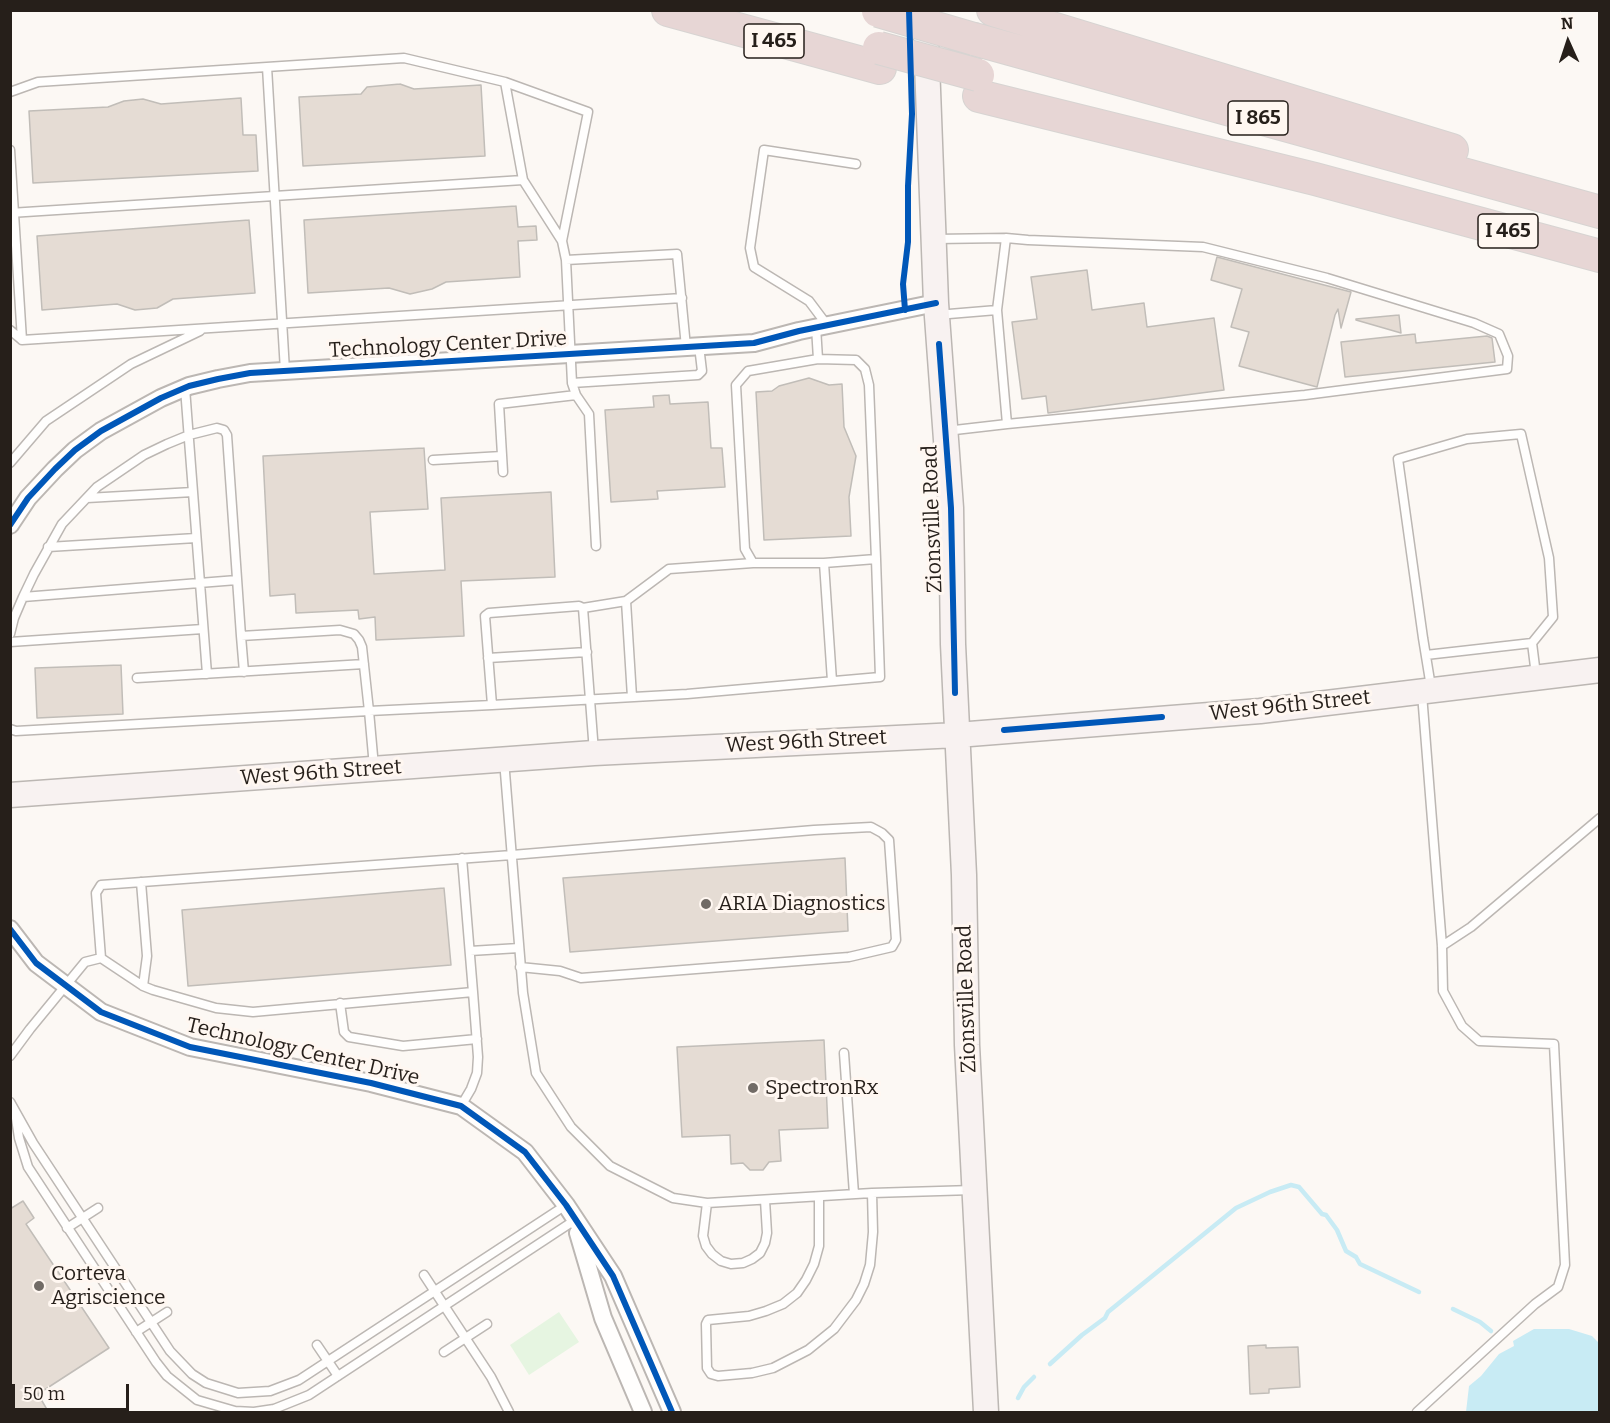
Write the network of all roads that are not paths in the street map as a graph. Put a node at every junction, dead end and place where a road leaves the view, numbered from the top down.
1 (668, 10) edge
2 (747, 10) edge
3 (925, 10) edge
4 (993, 10) edge
5 (877, 11) edge
6 (879, 58) junction
7 (267, 67) junction
8 (505, 82) junction
9 (10, 92) edge
10 (10, 150) edge
11 (856, 164) dead end
12 (523, 180) junction
13 (1537, 185) junction
14 (273, 196) junction
15 (1599, 196) edge
16 (1599, 212) edge
17 (13, 213) edge
18 (1006, 238) junction
19 (934, 239) junction
20 (562, 241) junction
21 (1599, 256) edge
22 (566, 260) junction
23 (682, 298) junction
24 (568, 305) junction
25 (936, 309) junction
26 (997, 310) junction
27 (282, 324) junction
28 (821, 326) junction
29 (204, 329) junction
30 (10, 330) edge
31 (22, 340) junction
32 (693, 346) junction
33 (571, 354) junction
34 (818, 359) junction
35 (285, 371) junction
36 (572, 382) junction
37 (185, 388) junction
38 (576, 395) junction
39 (1007, 424) junction
40 (945, 431) junction
41 (189, 435) junction
42 (502, 456) junction
43 (433, 460) dead end
44 (10, 463) edge
45 (503, 472) dead end
46 (193, 492) junction
47 (87, 498) junction
48 (10, 525) edge
49 (196, 538) junction
50 (596, 546) dead end
51 (48, 547) junction
52 (876, 559) junction
53 (753, 563) junction
54 (824, 563) junction
55 (237, 580) junction
56 (200, 583) junction
57 (23, 597) junction
58 (626, 601) junction
59 (584, 608) junction
60 (203, 628) junction
61 (10, 634) edge
62 (241, 636) junction
63 (10, 642) edge
64 (1532, 643) junction
65 (587, 652) junction
66 (1426, 655) junction
67 (488, 658) junction
68 (364, 664) junction
69 (1599, 670) edge
70 (244, 672) junction
71 (207, 674) junction
72 (137, 678) dead end
73 (1536, 678) junction
74 (832, 681) junction
75 (1427, 691) junction
76 (632, 697) junction
77 (590, 699) junction
78 (492, 705) junction
79 (369, 711) junction
80 (10, 729) edge
81 (957, 735) junction
82 (594, 753) junction
83 (504, 759) junction
84 (375, 770) junction
85 (10, 795) edge
86 (1599, 818) edge
87 (512, 855) junction
88 (462, 858) junction
89 (141, 882) junction
90 (10, 929) edge
91 (1442, 946) junction
92 (519, 948) junction
93 (470, 951) junction
94 (101, 958) junction
95 (520, 967) junction
96 (64, 985) junction
97 (143, 986) junction
98 (473, 992) junction
99 (340, 1004) junction
100 (477, 1039) junction
101 (844, 1053) dead end
102 (10, 1056) edge
103 (10, 1102) edge
104 (461, 1106) junction
105 (15, 1112) junction
106 (974, 1190) junction
107 (872, 1193) junction
108 (854, 1194) junction
109 (819, 1197) junction
110 (765, 1200) junction
111 (707, 1203) junction
112 (566, 1205) junction
113 (98, 1208) dead end
114 (82, 1218) junction
115 (575, 1220) junction
116 (67, 1228) junction
117 (424, 1275) dead end
118 (435, 1291) junction
119 (445, 1306) junction
120 (167, 1312) dead end
121 (151, 1322) junction
122 (487, 1324) dead end
123 (136, 1332) junction
124 (466, 1337) junction
125 (317, 1345) dead end
126 (444, 1352) dead end
127 (328, 1361) junction
128 (338, 1376) junction
129 (509, 1413) edge
130 (643, 1413) edge
131 (672, 1413) edge
132 (986, 1413) edge
133 (1417, 1413) edge

1 - 6 highway, I 465
2 - 6 highway
3 - 19 main road, Zionsville Road
4 - 13 highway
5 - 13 highway, I 865, bridge
6 - 21 highway, I 465
7 - 8 lane
7 - 9 lane
7 - 14 lane
8 - 12 lane
8 - 20 lane
10 - 17 lane
11 - 28 lane
12 - 14 lane
12 - 20 lane
13 - 15 highway
13 - 16 highway, I 865
14 - 17 lane
14 - 27 lane
17 - 31 lane
18 - 19 lane
18 - 26 lane
18 - 39 lane
19 - 25 main road, Zionsville Road
20 - 22 lane
22 - 23 lane
22 - 24 lane
23 - 24 lane
23 - 32 lane
24 - 27 lane
24 - 33 lane
25 - 26 lane
25 - 28 street, Technology Center Drive
25 - 40 main road, Zionsville Road
26 - 39 lane
27 - 29 lane
27 - 35 lane
28 - 32 street, Technology Center Drive
28 - 34 lane
29 - 31 lane
29 - 44 lane
30 - 31 lane
32 - 33 street, Technology Center Drive
32 - 36 lane
33 - 35 street, Technology Center Drive
33 - 36 lane
34 - 52 lane
34 - 53 lane
35 - 37 street, Technology Center Drive
36 - 38 lane
37 - 41 lane
37 - 48 street, Technology Center Drive
38 - 42 lane
38 - 50 lane
39 - 40 lane
40 - 81 main road, Zionsville Road
41 - 46 lane
41 - 47 lane
41 - 55 lane
42 - 43 lane
42 - 45 lane
46 - 47 lane
46 - 49 lane
47 - 51 lane
49 - 51 lane
49 - 56 lane
51 - 57 lane
52 - 54 lane
52 - 74 lane
53 - 54 lane
53 - 58 lane
54 - 74 lane
55 - 56 lane
55 - 62 lane
56 - 57 lane
56 - 60 lane
57 - 61 lane
58 - 59 lane
58 - 76 lane
59 - 65 lane
59 - 67 lane
60 - 63 lane
60 - 71 lane
62 - 68 lane
62 - 70 lane
64 - 66 lane
64 - 66 lane
64 - 73 lane
65 - 67 lane
65 - 77 lane
66 - 75 lane
67 - 78 lane
68 - 70 lane
68 - 79 lane
69 - 73 main road, West 96th Street
70 - 71 lane
71 - 72 lane
73 - 75 main road, West 96th Street
74 - 76 lane
75 - 81 main road, West 96th Street
75 - 91 lane
76 - 77 lane
77 - 78 lane
77 - 82 lane
78 - 79 lane
79 - 80 lane
79 - 84 lane
81 - 82 main road, West 96th Street
81 - 106 main road, Zionsville Road
82 - 83 main road, West 96th Street
83 - 84 main road, West 96th Street
83 - 87 lane
84 - 85 main road, West 96th Street
86 - 91 lane
87 - 88 lane
87 - 92 lane
87 - 95 lane
88 - 89 lane
88 - 93 lane
89 - 94 lane
89 - 97 lane
90 - 96 street, Technology Center Drive
91 - 133 lane
92 - 93 lane
92 - 95 lane
93 - 98 lane
94 - 96 lane
94 - 97 lane
95 - 111 lane
96 - 102 lane
96 - 104 street, Technology Center Drive
97 - 99 lane
98 - 99 lane
98 - 100 lane
99 - 100 lane
100 - 104 lane
101 - 108 lane
103 - 105 lane
104 - 112 street, Technology Center Drive
105 - 114 lane
105 - 116 lane
106 - 107 lane
106 - 132 main road, Zionsville Road
107 - 108 lane
107 - 109 lane
108 - 109 lane
109 - 110 lane
110 - 111 lane
110 - 111 lane
112 - 115 street, Technology Center Drive
112 - 118 lane
113 - 114 lane
114 - 116 lane
114 - 121 lane
115 - 119 lane
115 - 130 street, Technology Center Drive
115 - 131 street, Technology Center Drive
116 - 123 lane
117 - 118 lane
118 - 119 lane
118 - 127 lane
119 - 124 lane
119 - 128 lane
120 - 121 lane
121 - 123 lane
121 - 127 lane
122 - 124 lane
123 - 128 lane
124 - 126 lane
124 - 129 lane
125 - 127 lane
127 - 128 lane

